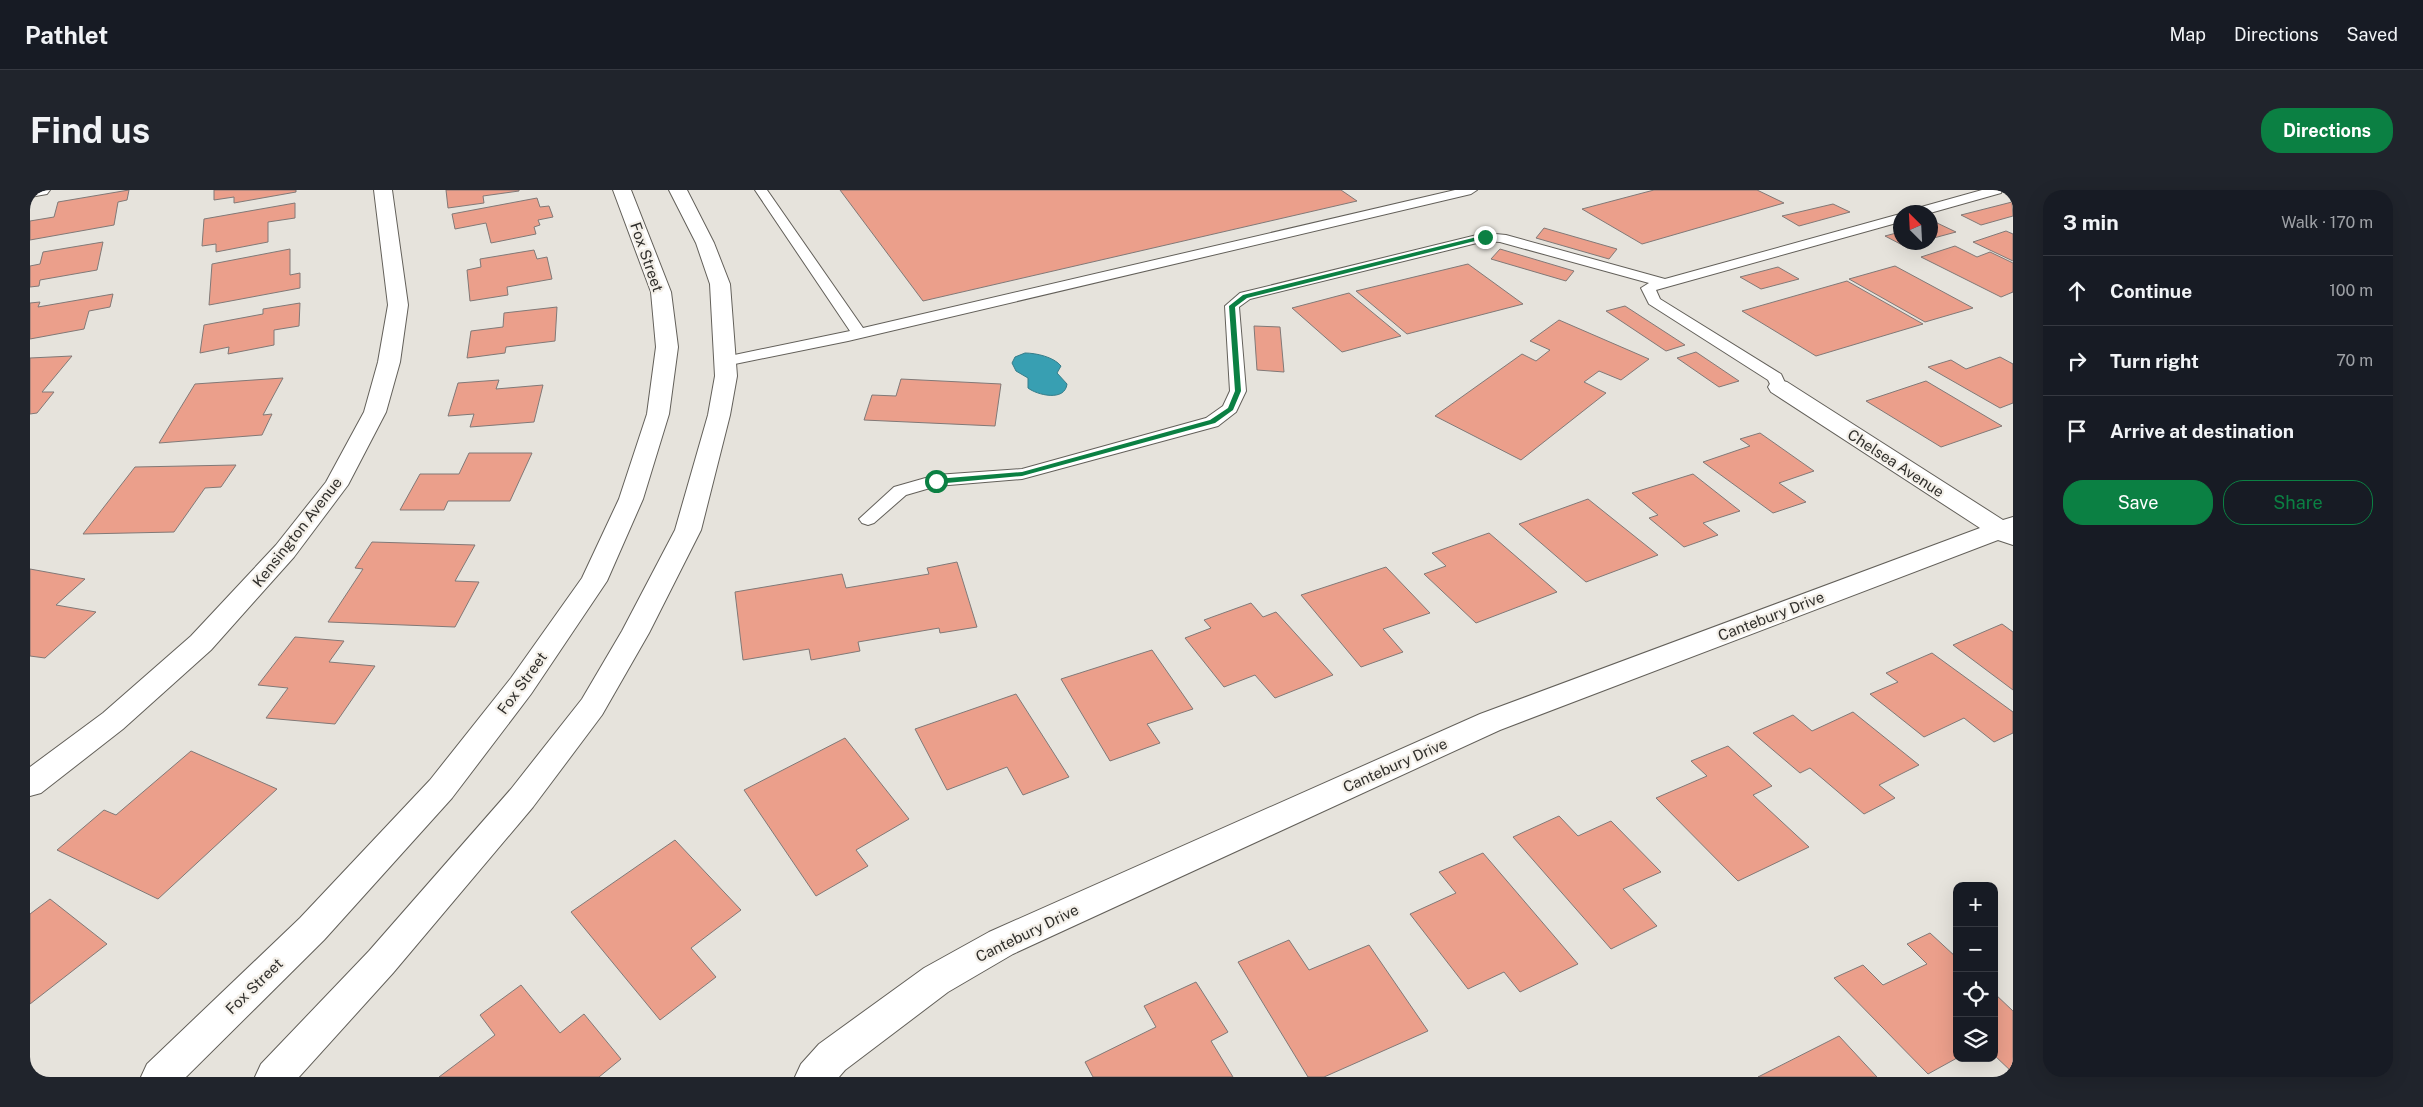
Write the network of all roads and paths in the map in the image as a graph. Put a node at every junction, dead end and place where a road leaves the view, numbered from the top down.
1 (41, 190) edge
2 (382, 190) edge
3 (622, 190) edge
4 (678, 190) edge
5 (761, 190) edge
6 (1471, 190) edge
7 (1996, 190) edge
8 (30, 192) edge
9 (1938, 207) edge
10 (1893, 220) edge
11 (1661, 282) junction
12 (859, 333) junction
13 (725, 361) junction
14 (1779, 387) joint
15 (868, 519) dead end
16 (2009, 531) edge
17 (30, 784) edge
18 (160, 1077) edge
19 (274, 1077) edge
20 (814, 1077) edge

1 - 8 street
2 - 17 street, Kensington Avenue
3 - 18 street, Fox Street
4 - 13 street
5 - 12 lane
6 - 12 lane
7 - 9 lane
10 - 11 lane
11 - 14 lane
11 - 15 lane
12 - 13 lane
13 - 19 street
14 - 16 street, Chelsea Avenue
16 - 20 street, Cantebury Drive

